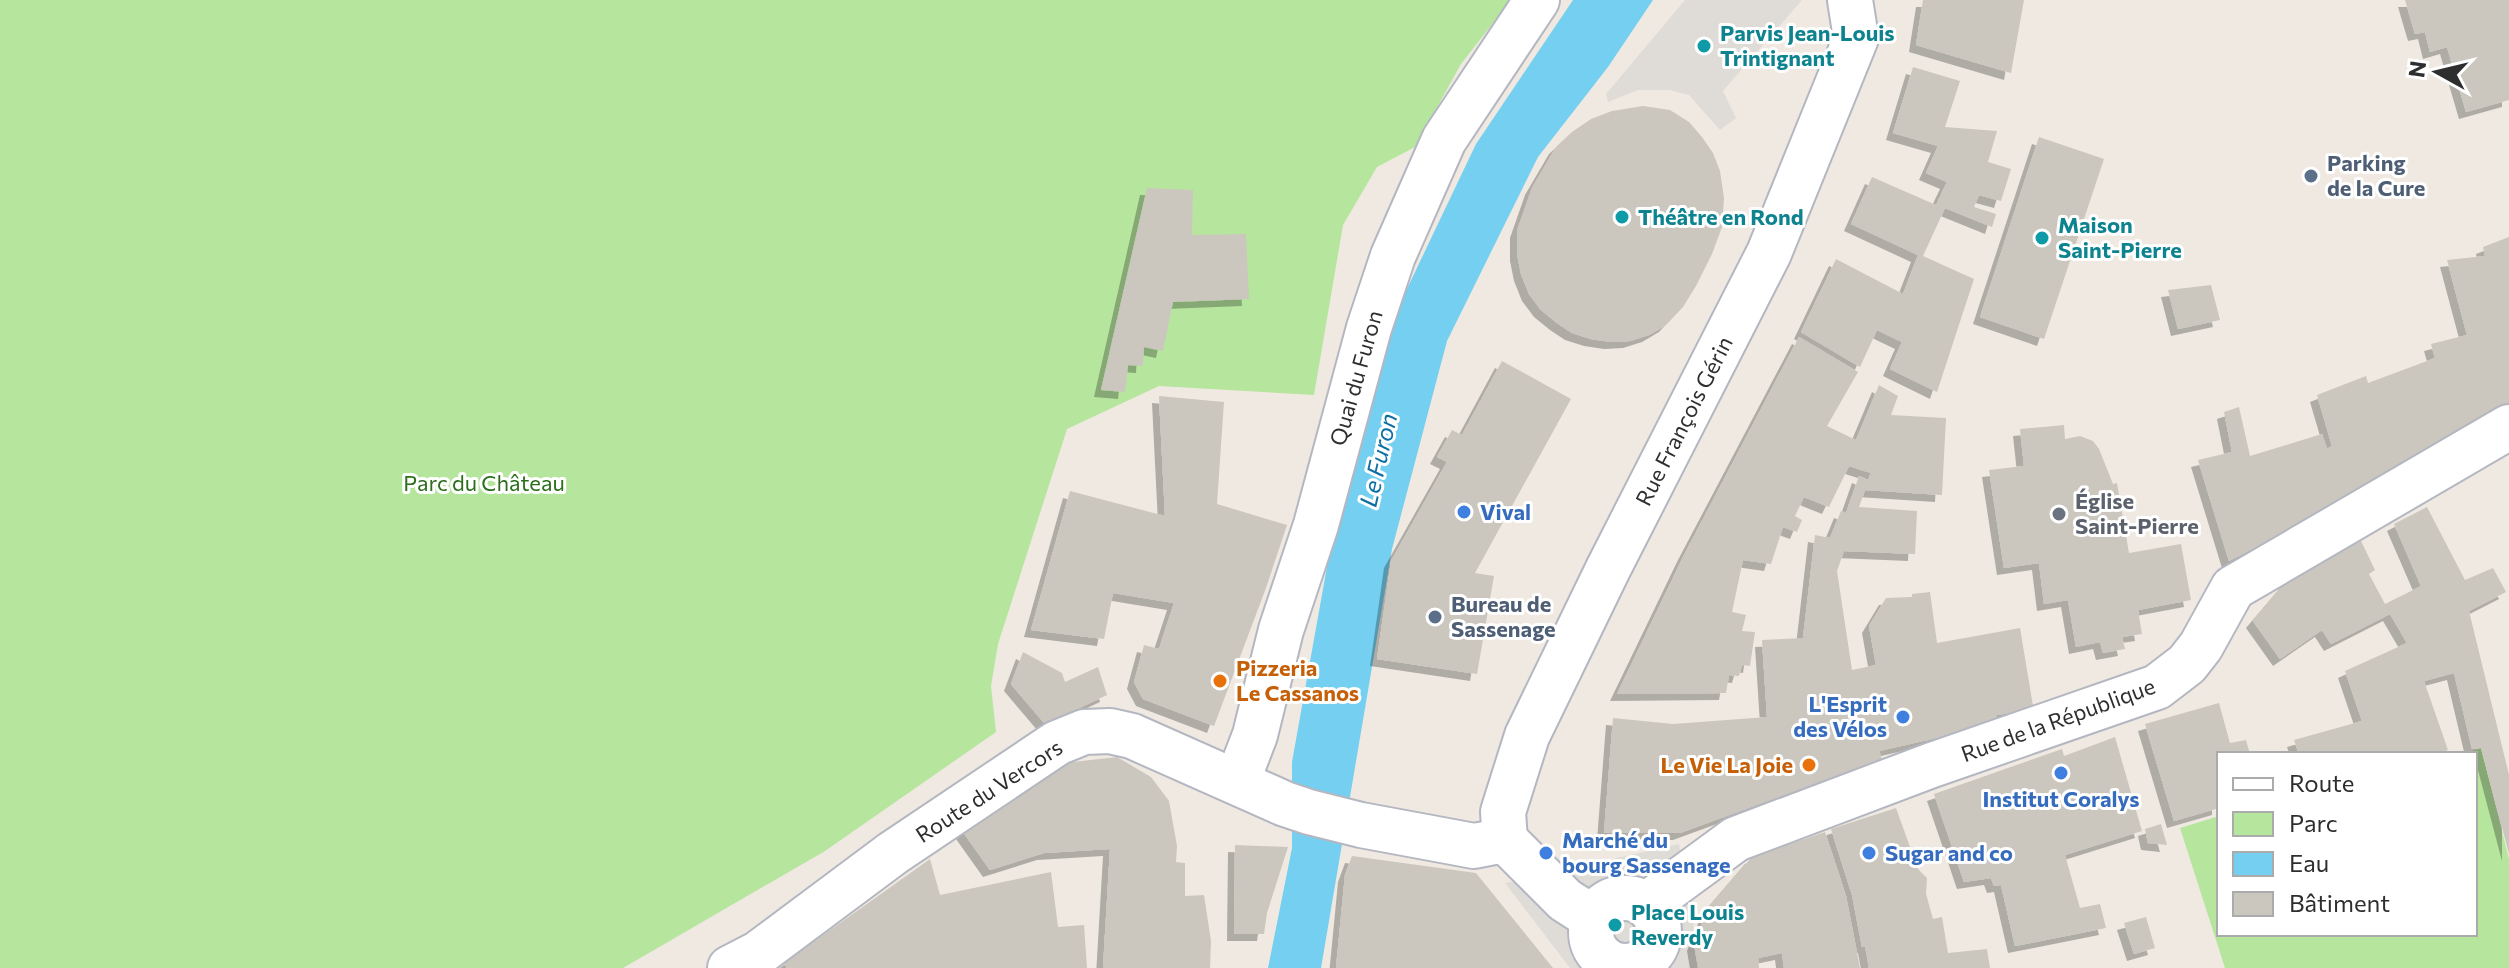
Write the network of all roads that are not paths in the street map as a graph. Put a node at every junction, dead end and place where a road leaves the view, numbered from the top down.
1 (1537, 0) edge
2 (1850, 0) edge
3 (2509, 427) edge
4 (1237, 782) junction
5 (1505, 840) junction
6 (1646, 905) junction
7 (1593, 918) junction
8 (730, 968) edge

1 - 4 street, Quai du Furon
2 - 5 street, Rue François Gérin
3 - 6 street, Rue de la République
4 - 5 street, Route du Vercors
4 - 8 street, Route du Vercors
5 - 7 street
6 - 7 street
6 - 7 street

